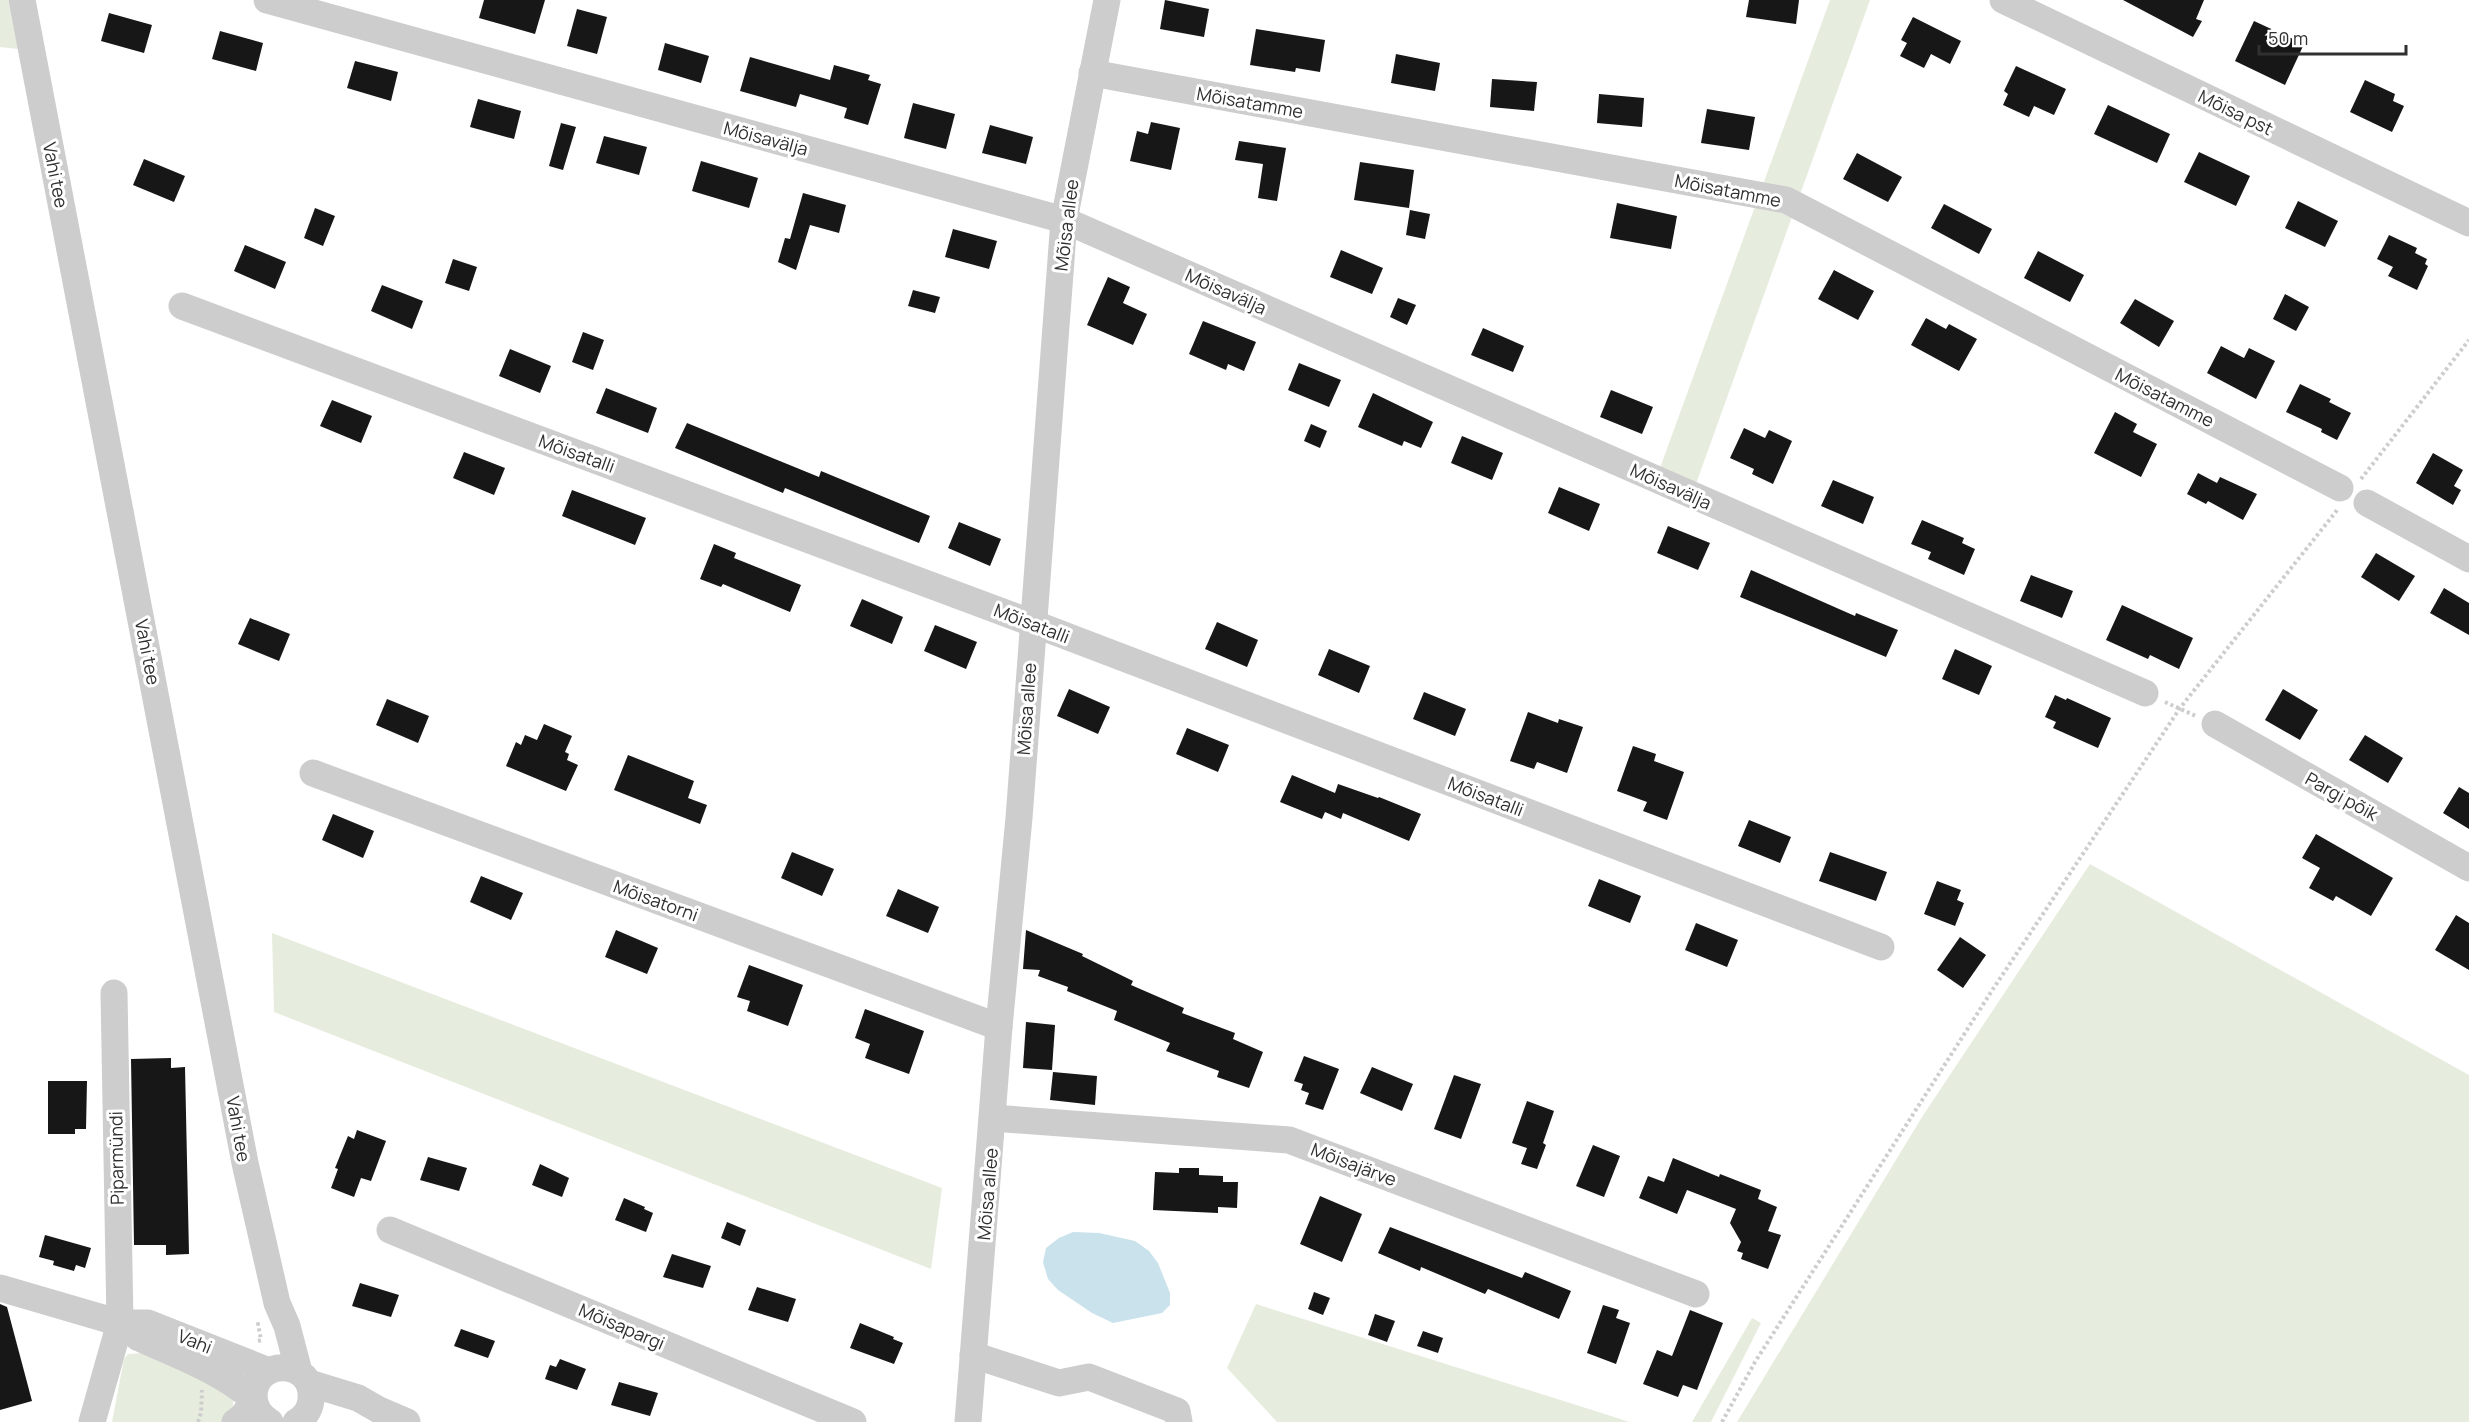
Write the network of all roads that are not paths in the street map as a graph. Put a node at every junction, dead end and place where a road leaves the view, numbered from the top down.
1 (22, 0) edge
2 (267, 0) edge
3 (1107, 0) edge
4 (2003, 0) edge
5 (1092, 73) junction
6 (1064, 220) junction
7 (2469, 223) edge
8 (182, 306) dead end
9 (2469, 559) edge
10 (1032, 623) junction
11 (2145, 693) road end
12 (2216, 724) road end
13 (313, 773) dead end
14 (2469, 868) edge
15 (1881, 947) dead end
16 (114, 993) dead end
17 (999, 1026) junction
18 (993, 1118) junction
19 (390, 1230) dead end
20 (0, 1288) edge
21 (1696, 1294) dead end
22 (277, 1303) junction
23 (120, 1323) junction
24 (973, 1355) junction
25 (269, 1371) junction
26 (304, 1378) junction
27 (254, 1400) junction
28 (379, 1410) junction
29 (302, 1419) edge
30 (92, 1422) edge
31 (235, 1422) edge
32 (270, 1422) edge
33 (407, 1422) edge
34 (853, 1422) edge
35 (968, 1422) edge
36 (1179, 1422) edge

1 - 22 street, Vahi tee
2 - 6 street, Mõisavälja
3 - 5 street, Mõisa allee
4 - 7 street, Mõisa pst
5 - 6 street, Mõisa allee
5 - 9 street, Mõisatamme
6 - 10 street, Mõisa allee
6 - 11 street, Mõisavälja
8 - 10 street, Mõisatalli
10 - 15 street, Mõisatalli
10 - 17 street, Mõisa allee
12 - 14 street, Pargi põik
13 - 17 street, Mõisatorni
16 - 23 street, Piparmündi
17 - 18 street, Mõisa allee
18 - 21 street, Mõisajärve
18 - 24 street, Mõisa allee
19 - 34 street, Mõisapargi
20 - 23 street, Vahi
22 - 25 street, Vahi tee
22 - 26 street, Vahi tee
23 - 25 street, Vahi
23 - 27 street, Vahi
23 - 30 street, Piparmündi
24 - 35 street, Mõisa allee
24 - 36 street
25 - 26 street
25 - 27 street, Vahi tee
26 - 28 street
26 - 29 street, Vahi tee
27 - 31 street, Vahi tee
27 - 32 street, Vahi
28 - 29 street
28 - 33 street

